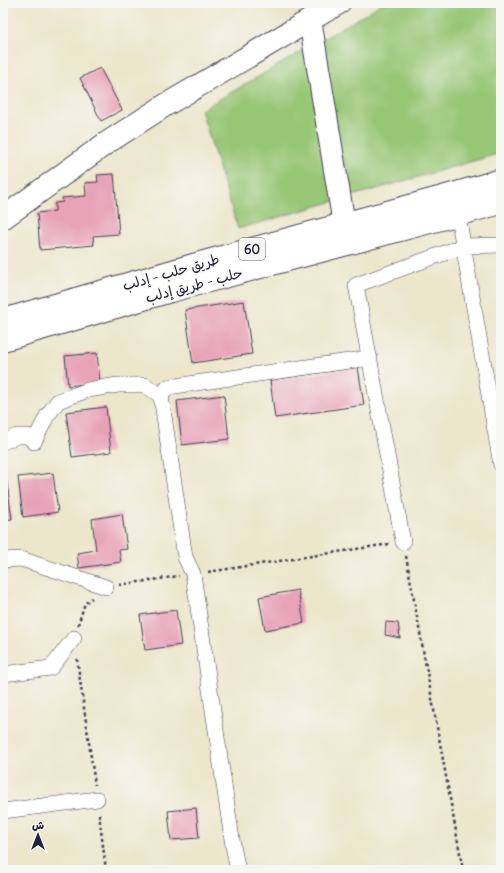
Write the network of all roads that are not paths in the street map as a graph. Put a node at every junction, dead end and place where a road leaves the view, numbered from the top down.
1 (340, 3) edge
2 (310, 20) junction
3 (501, 180) edge
4 (501, 203) edge
5 (458, 215) junction
6 (3, 218) edge
7 (344, 224) junction
8 (464, 246) junction
9 (501, 246) edge
10 (3, 320) edge
11 (3, 340) edge
12 (370, 358) junction
13 (161, 396) junction
14 (3, 442) edge
15 (501, 465) edge
16 (403, 542) road end
17 (3, 560) edge
18 (106, 587) road end
19 (74, 638) road end
20 (3, 674) edge
21 (97, 799) road end
22 (3, 811) edge
23 (238, 870) edge

1 - 2 main road
2 - 6 main road
2 - 7 main road
3 - 7 main road, طريق حلب - إدلب / 60
4 - 5 main road, حلب - طريق إدلب / 60
5 - 8 street
5 - 11 main road, حلب - طريق إدلب / 60
7 - 10 main road, طريق حلب - إدلب / 60
8 - 9 street
8 - 12 street
8 - 15 street
12 - 13 street
12 - 16 street
13 - 14 street
13 - 23 street
17 - 18 street
19 - 20 street
21 - 22 street

